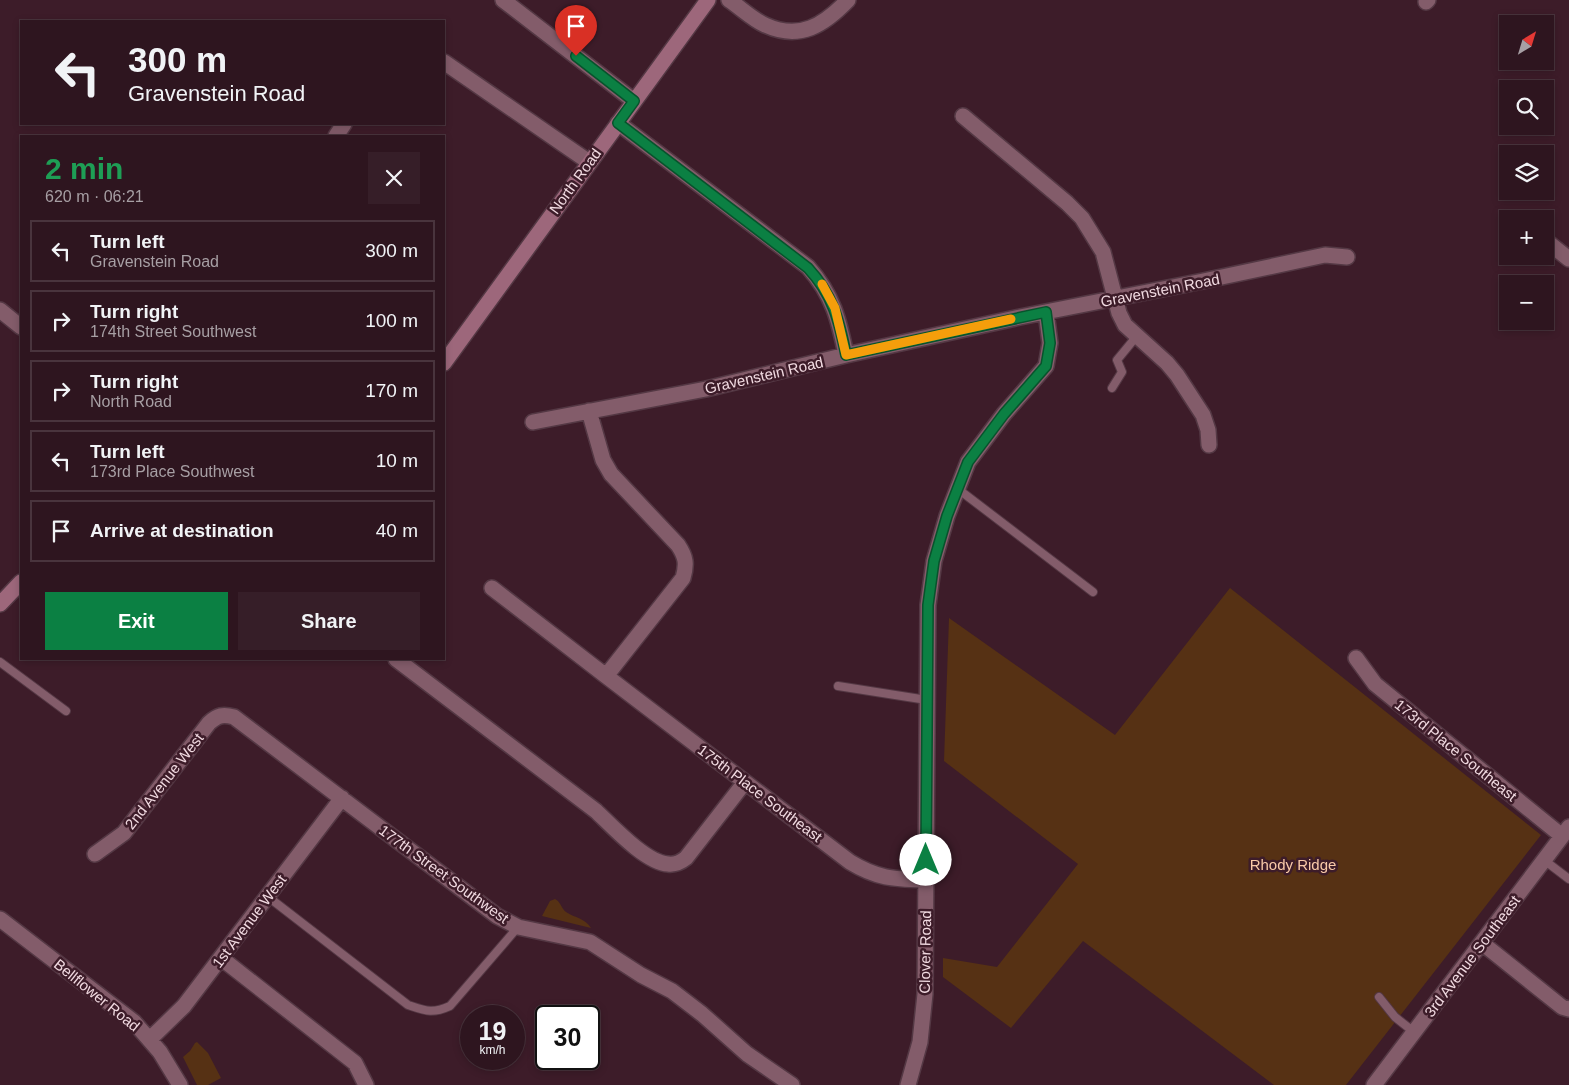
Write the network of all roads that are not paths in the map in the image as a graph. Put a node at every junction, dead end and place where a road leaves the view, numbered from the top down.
1 (503, 0) edge
2 (708, 0) edge
3 (729, 0) edge
4 (848, 0) edge
5 (445, 63) edge
6 (634, 101) junction
7 (963, 116) dead end
8 (618, 123) junction
9 (589, 162) junction
10 (1554, 247) edge
11 (1347, 257) dead end
12 (1569, 258) edge
13 (1115, 298) junction
14 (0, 310) edge
15 (1046, 312) junction
16 (20, 326) edge
17 (1136, 337) junction
18 (846, 355) junction
19 (445, 360) edge
20 (1112, 388) dead end
21 (590, 411) junction
22 (533, 422) dead end
23 (1209, 446) dead end
24 (958, 489) junction
25 (20, 583) edge
26 (492, 588) dead end
27 (1093, 592) dead end
28 (0, 604) edge
29 (1356, 658) dead end
30 (397, 660) edge
31 (0, 662) edge
32 (606, 676) junction
33 (838, 686) dead end
34 (927, 700) junction
35 (66, 710) dead end
36 (234, 717) joint
37 (745, 782) junction
38 (342, 798) junction
39 (1565, 831) edge
40 (95, 854) dead end
41 (1544, 860) junction
42 (1569, 879) edge
43 (926, 880) junction
44 (267, 896) junction
45 (0, 919) edge
46 (518, 927) junction
47 (1482, 943) junction
48 (221, 958) junction
49 (1379, 997) dead end
50 (1569, 1009) edge
51 (1414, 1032) junction
52 (150, 1039) junction
53 (180, 1085) edge
54 (366, 1085) edge
55 (792, 1085) edge
56 (908, 1085) edge
57 (1374, 1085) edge

1 - 6 street
2 - 6 street, North Road
3 - 4 street
5 - 9 street
6 - 8 street, North Road
7 - 13 street
8 - 9 street, North Road
8 - 18 street
9 - 19 street, North Road
10 - 12 street
11 - 13 street, Gravenstein Road
13 - 15 street, Gravenstein Road
13 - 17 street
14 - 16 street
15 - 18 street, Gravenstein Road
15 - 24 street, Clover Road
17 - 20 lane
17 - 23 street
18 - 21 street, Gravenstein Road
21 - 22 street, Gravenstein Road
21 - 32 street
24 - 27 lane
24 - 34 street, Clover Road
25 - 28 street
26 - 32 street, 175th Place Southeast
29 - 39 street, 173rd Place Southeast
30 - 37 street
31 - 35 lane
32 - 37 street, 175th Place Southeast
33 - 34 lane
34 - 43 street, Clover Road
36 - 38 street, 177th Street Southwest
36 - 40 street, 2nd Avenue West
37 - 43 street, 175th Place Southeast
38 - 44 street, 1st Avenue West
38 - 46 street, 177th Street Southwest
39 - 41 street, 3rd Avenue Southeast
41 - 42 lane
41 - 47 street, 3rd Avenue Southeast
43 - 56 street, Clover Road
44 - 46 lane
44 - 48 street, 1st Avenue West
45 - 52 street, Bellflower Road
46 - 55 street, 177th Street Southwest
47 - 50 street
47 - 51 street, 3rd Avenue Southeast
48 - 52 street, 1st Avenue West
48 - 54 street
49 - 51 lane
51 - 57 street, 3rd Avenue Southeast
52 - 53 street, Bellflower Road

